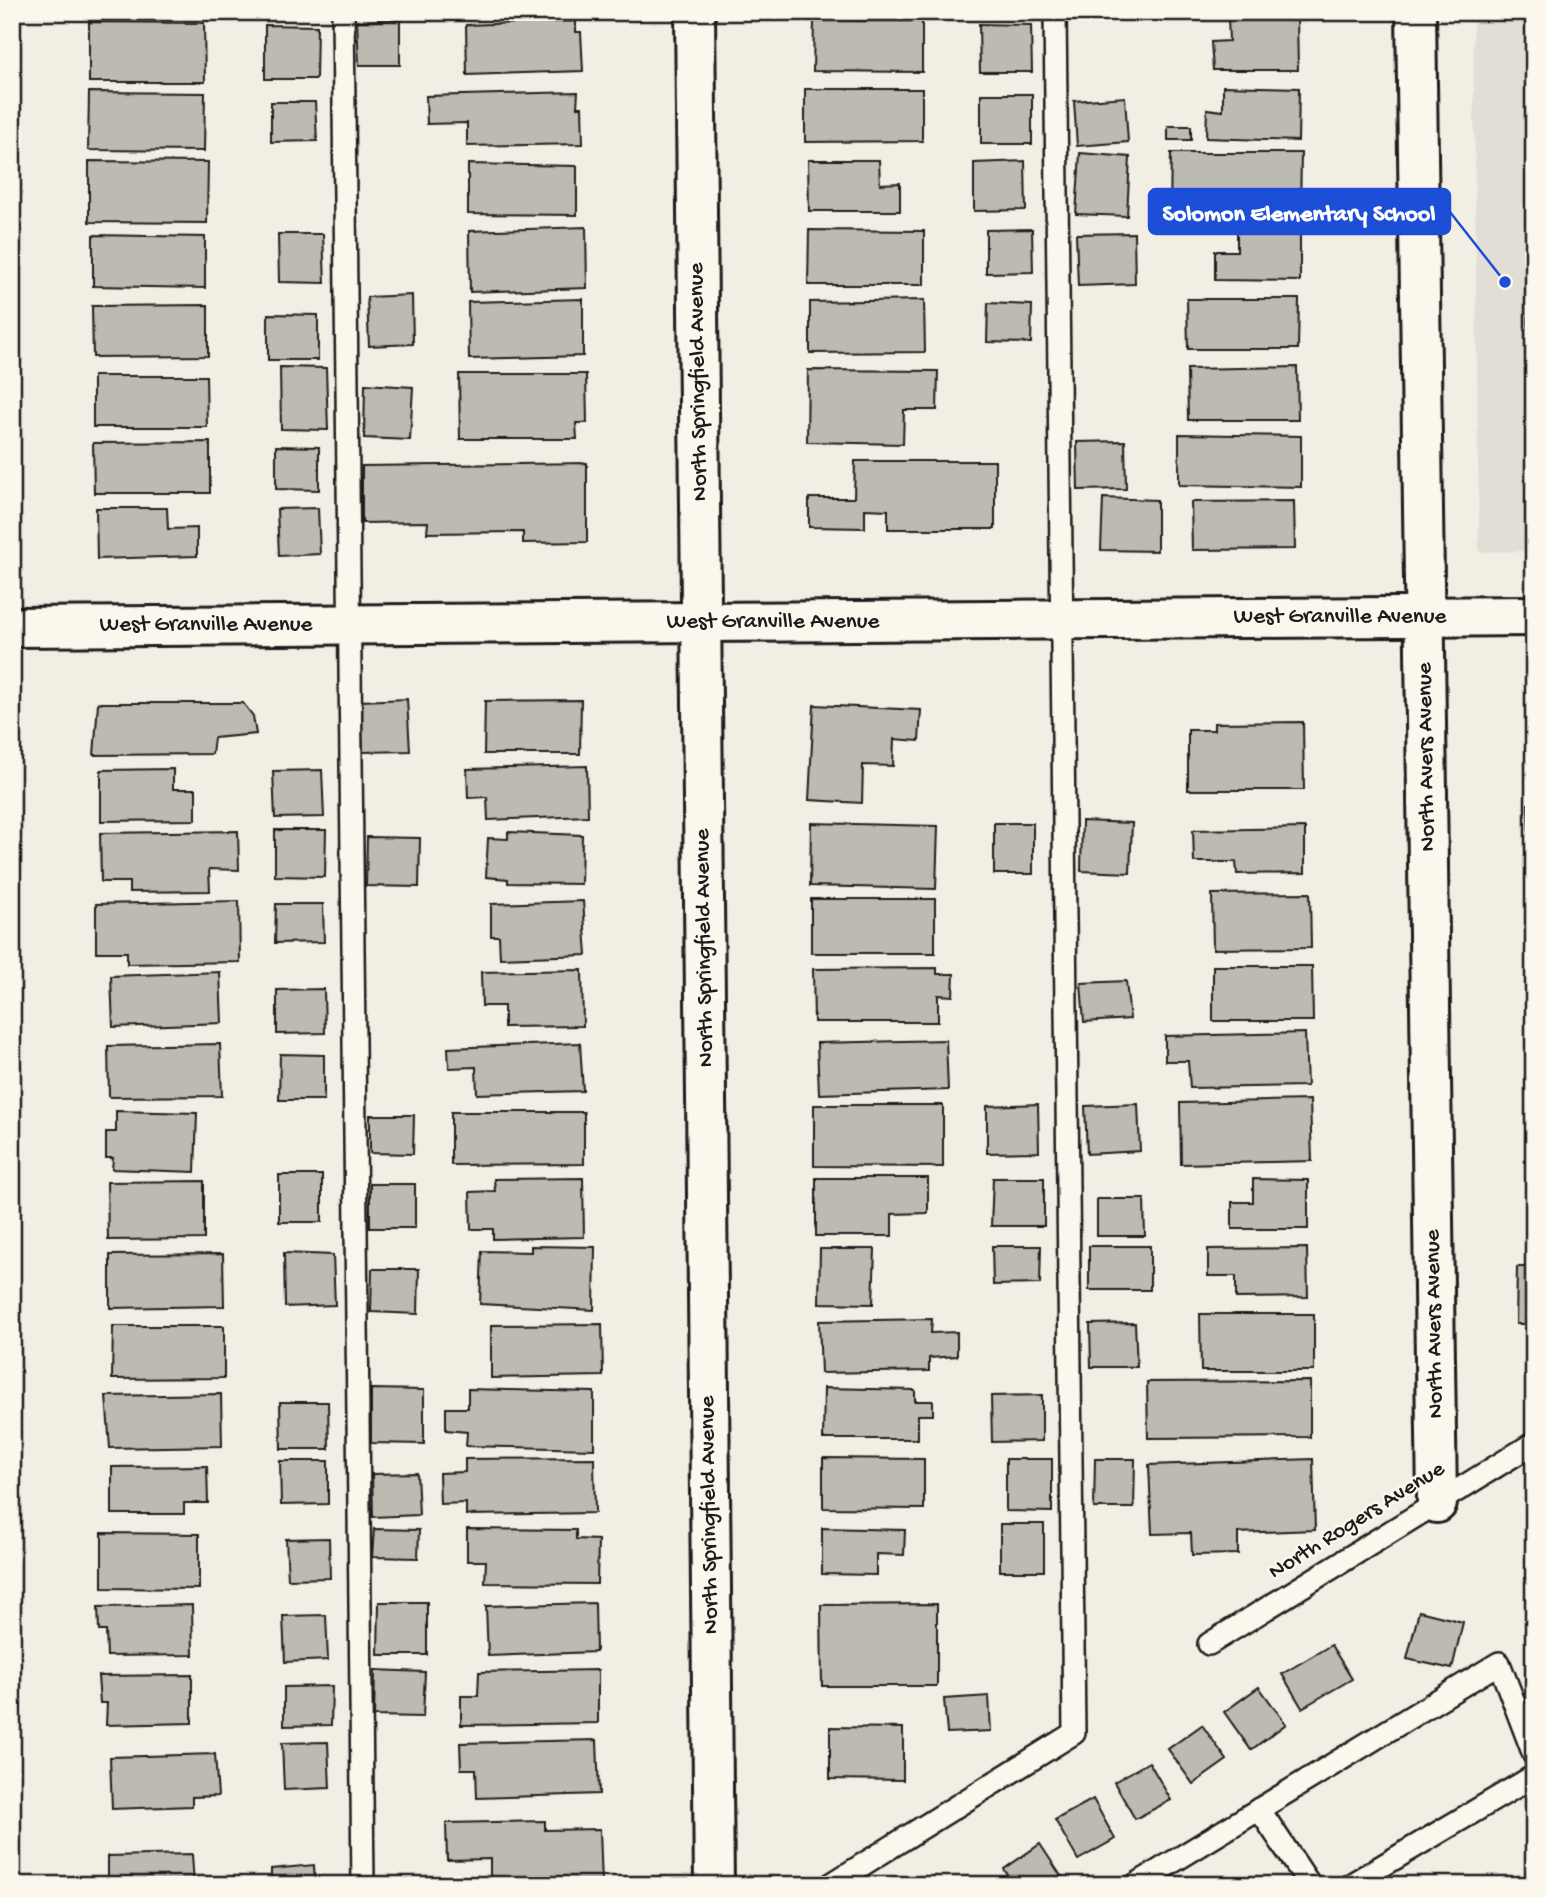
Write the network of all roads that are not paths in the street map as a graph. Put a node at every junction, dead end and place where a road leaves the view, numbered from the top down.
1 (343, 12) edge
2 (695, 12) edge
3 (1055, 12) edge
4 (1416, 12) edge
5 (1534, 616) edge
6 (1425, 617) junction
7 (1062, 620) junction
8 (701, 622) junction
9 (349, 624) junction
10 (12, 627) edge
11 (1534, 1443) edge
12 (1437, 1503) junction
13 (1209, 1644) dead end
14 (1534, 1755) edge
15 (1534, 1776) edge
16 (1259, 1809) junction
17 (363, 1885) edge
18 (714, 1885) edge
19 (830, 1885) edge
20 (1135, 1885) edge
21 (1310, 1885) edge
22 (1349, 1885) edge

1 - 9 lane
2 - 8 street, North Springfield Avenue
3 - 7 lane
4 - 6 street, North Avers Avenue
5 - 6 street, West Granville Avenue
6 - 7 street, West Granville Avenue
6 - 12 street, North Avers Avenue
7 - 8 street, West Granville Avenue
7 - 19 lane
8 - 9 street, West Granville Avenue
8 - 18 street, North Springfield Avenue
9 - 10 street, West Granville Avenue
9 - 17 lane
11 - 12 lane, North Rogers Avenue
12 - 13 lane, North Rogers Avenue
14 - 16 lane
15 - 22 lane
16 - 20 lane
16 - 21 lane

